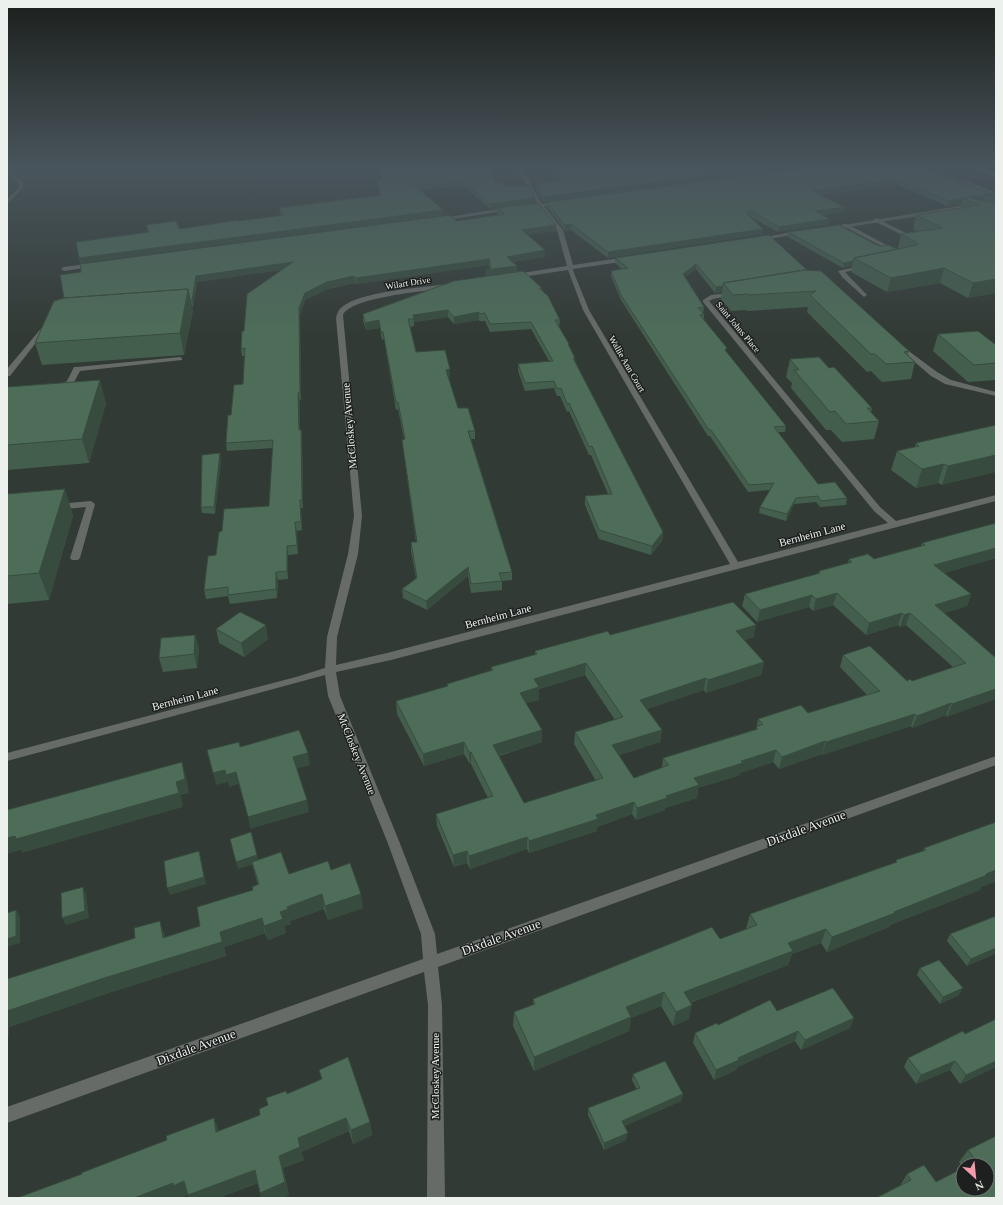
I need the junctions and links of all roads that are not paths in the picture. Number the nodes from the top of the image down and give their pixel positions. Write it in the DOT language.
graph roads {
  1 [pos="555,223"];
  2 [pos="856,223"];
  3 [pos="882,223"];
  4 [pos="845,225"];
  5 [pos="822,229"];
  6 [pos="806,231"];
  7 [pos="751,240"];
  8 [pos="922,243"];
  9 [pos="904,255"];
  10 [pos="633,258"];
  11 [pos="103,264"];
  12 [pos="872,265"];
  13 [pos="570,267"];
  14 [pos="64,269"];
  15 [pos="507,277"];
  16 [pos="453,286"];
  17 [pos="741,292"];
  18 [pos="864,295"];
  19 [pos="346,307"];
  20 [pos="49,322"];
  21 [pos="892,339"];
  22 [pos="180,359"];
  23 [pos="7,374"];
  24 [pos="51,391"];
  25 [pos="996,394"];
  26 [pos="996,498"];
  27 [pos="45,507"];
  28 [pos="894,524"];
  29 [pos="75,558"];
  30 [pos="735,565"];
  31 [pos="330,670"];
  32 [pos="7,757"];
  33 [pos="996,760"];
  34 [pos="432,962"];
  35 [pos="7,1115"];
  36 [pos="436,1198"];
  1 -- 13 [label="street, Wallie Ann Court"];
  2 -- 4 [label="street"];
  3 -- 8 [label="street"];
  4 -- 5 [label="street"];
  4 -- 9 [label="street"];
  6 -- 7 [label="street"];
  10 -- 13 [label="street"];
  11 -- 14 [label="street"];
  12 -- 18 [label="street"];
  13 -- 15 [label="street"];
  13 -- 30 [label="street, Wallie Ann Court"];
  16 -- 19 [label="street, Wilart Drive"];
  17 -- 28 [label="street, Saint Johns Place"];
  19 -- 31 [label="street, McCloskey Avenue"];
  20 -- 23 [label="street"];
  21 -- 25 [label="street"];
  22 -- 24 [label="street"];
  26 -- 28 [label="street, Bernheim Lane"];
  27 -- 29 [label="street"];
  28 -- 30 [label="street, Bernheim Lane"];
  30 -- 31 [label="street, Bernheim Lane"];
  31 -- 32 [label="street, Bernheim Lane"];
  31 -- 34 [label="street, McCloskey Avenue"];
  33 -- 34 [label="street, Dixdale Avenue"];
  34 -- 35 [label="street, Dixdale Avenue"];
  34 -- 36 [label="street, McCloskey Avenue"];
}
